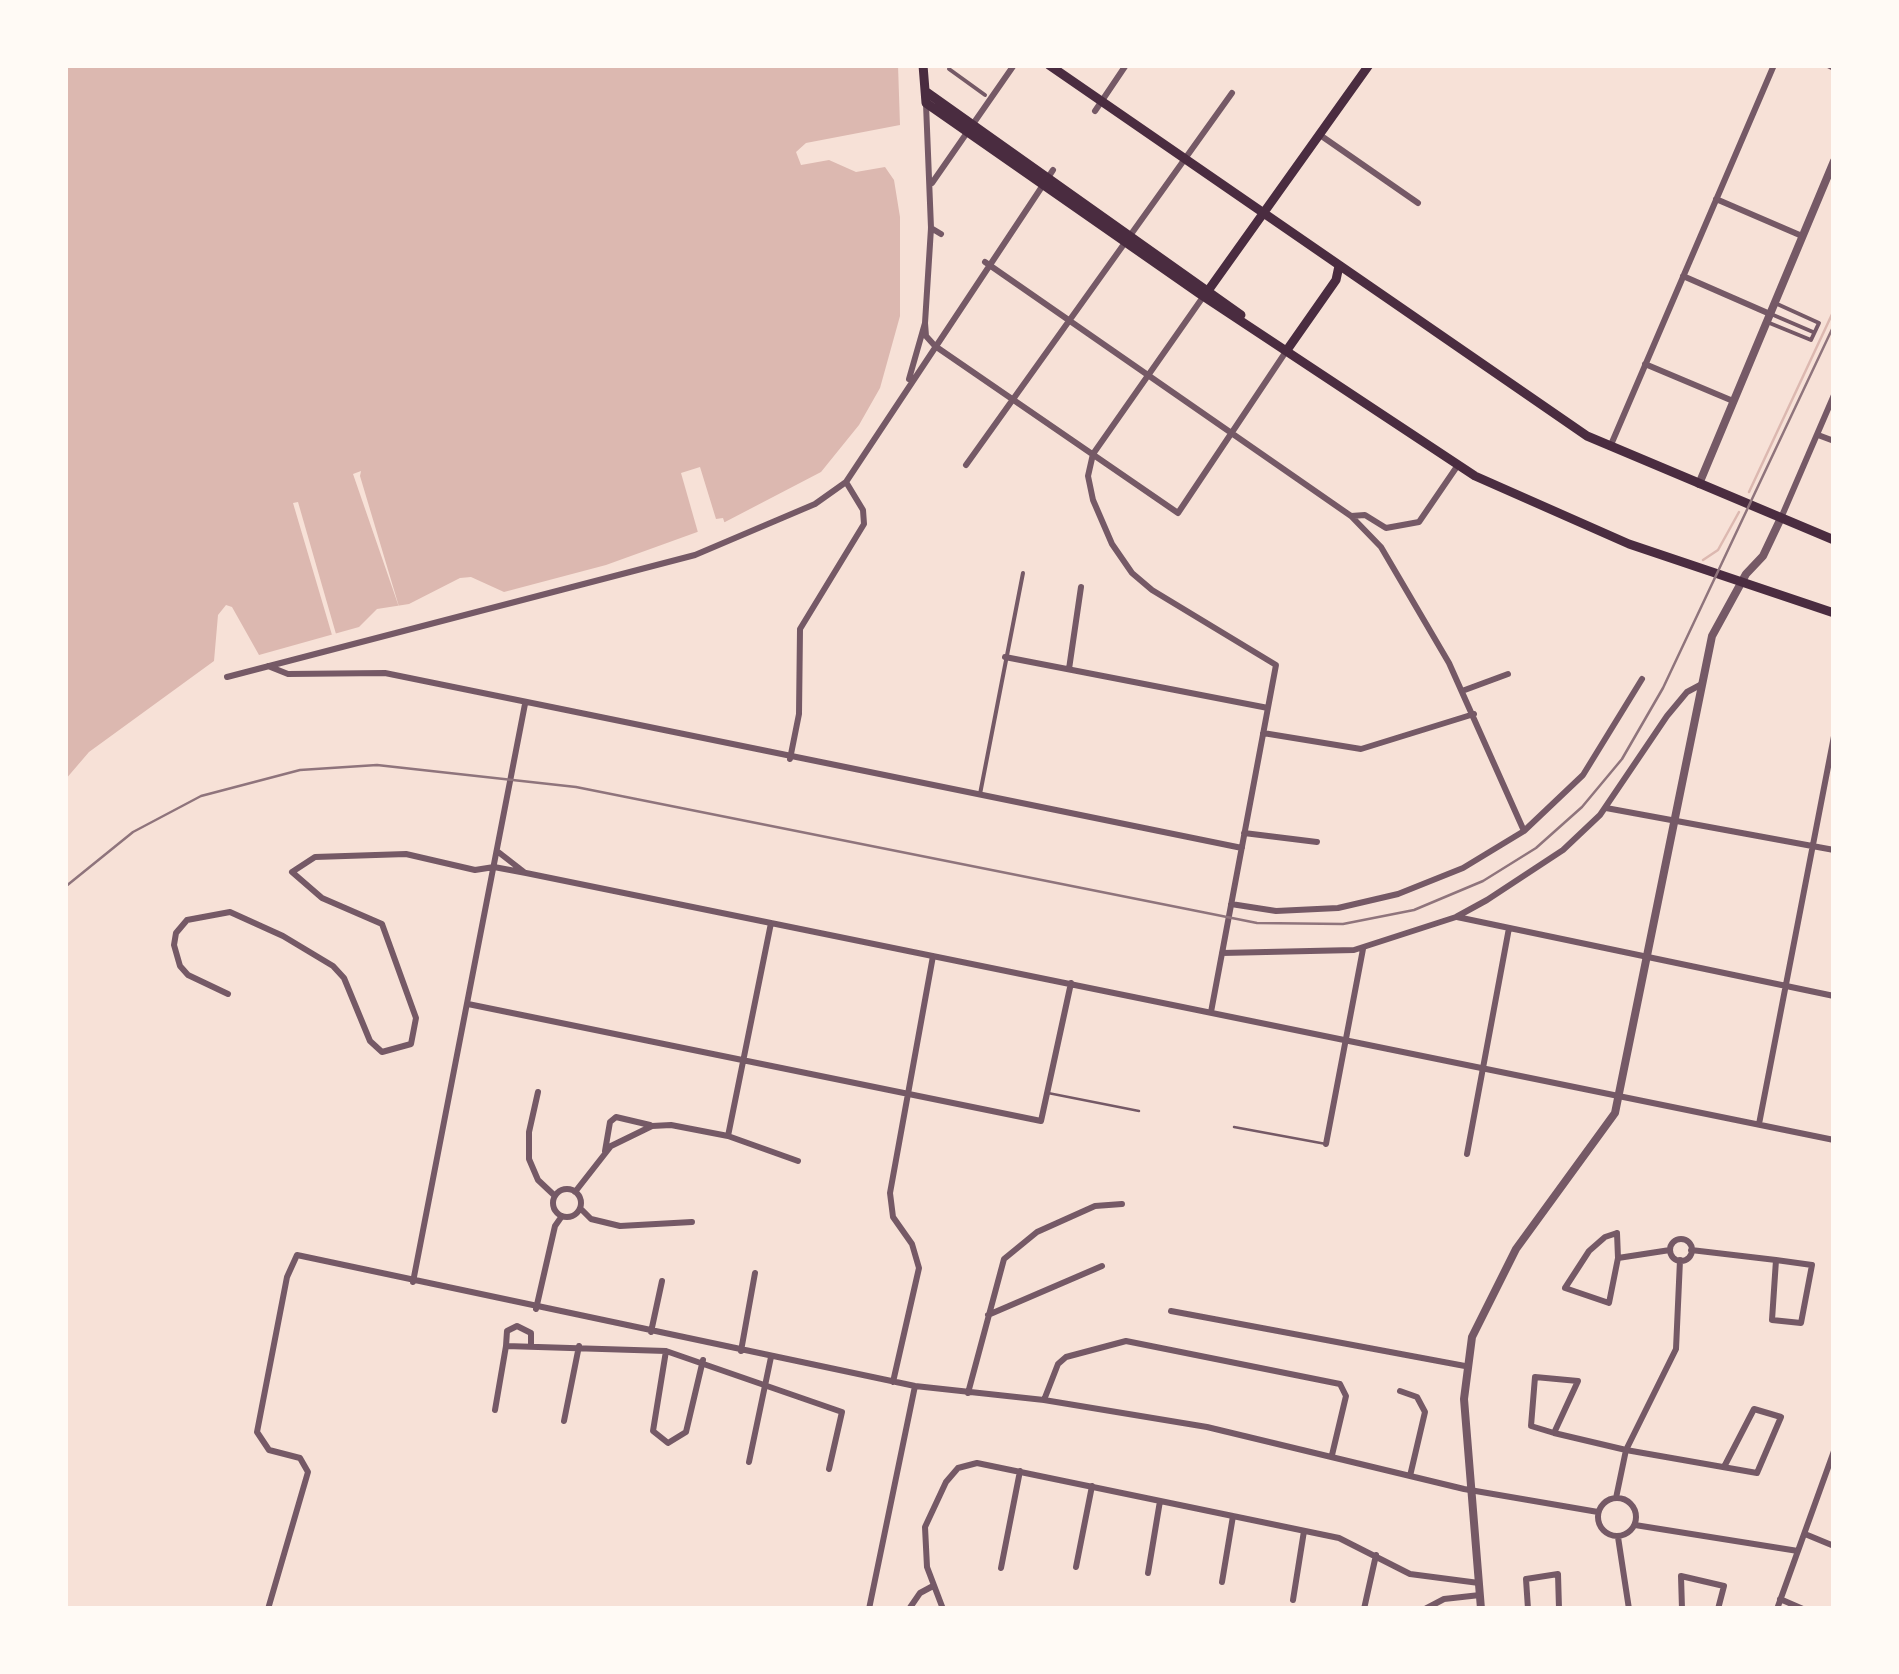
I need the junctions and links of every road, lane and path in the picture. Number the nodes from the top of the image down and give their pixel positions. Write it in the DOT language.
graph roads {
  1 [pos="923,65"];
  2 [pos="1014,65"];
  3 [pos="1049,65"];
  4 [pos="1126,65"];
  5 [pos="1368,65"];
  6 [pos="1774,65"];
  7 [pos="949,70"];
  8 [pos="925,91"];
  9 [pos="1232,93"];
  10 [pos="985,95"];
  11 [pos="926,102"];
  12 [pos="1098,107"];
  13 [pos="970,128"];
  14 [pos="1320,134"];
  15 [pos="1184,158"];
  16 [pos="1834,161"];
  17 [pos="1048,177"];
  18 [pos="931,184"];
  19 [pos="1716,199"];
  20 [pos="1418,204"];
  21 [pos="1264,214"];
  22 [pos="931,228"];
  23 [pos="940,234"];
  24 [pos="1802,236"];
  25 [pos="1126,237"];
  26 [pos="987,263"];
  27 [pos="1339,266"];
  28 [pos="1683,276"];
  29 [pos="1356,278"];
  30 [pos="1333,285"];
  31 [pos="1206,293"];
  32 [pos="1770,314"];
  33 [pos="1068,320"];
  34 [pos="925,323"];
  35 [pos="1813,332"];
  36 [pos="935,346"];
  37 [pos="1287,350"];
  38 [pos="1645,364"];
  39 [pos="1148,376"];
  40 [pos="1834,395"];
  41 [pos="902,396"];
  42 [pos="1013,399"];
  43 [pos="1734,401"];
  44 [pos="1231,434"];
  45 [pos="1818,434"];
  46 [pos="1834,441"];
  47 [pos="1610,447"];
  48 [pos="1093,454"];
  49 [pos="966,465"];
  50 [pos="1458,465"];
  51 [pos="846,482"];
  52 [pos="1699,484"];
  53 [pos="1351,516"];
  54 [pos="1781,518"];
  55 [pos="1834,540"];
  56 [pos="1023,573"];
  57 [pos="1081,587"];
  58 [pos="1834,613"];
  59 [pos="1005,657"];
  60 [pos="267,666"];
  61 [pos="1069,668"];
  62 [pos="1508,674"];
  63 [pos="227,678"];
  64 [pos="1642,679"];
  65 [pos="1703,684"];
  66 [pos="1462,691"];
  67 [pos="525,704"];
  68 [pos="1268,708"];
  69 [pos="1474,714"];
  70 [pos="1263,733"];
  71 [pos="1834,736"];
  72 [pos="790,759"];
  73 [pos="980,796"];
  74 [pos="1606,808"];
  75 [pos="1676,820"];
  76 [pos="1524,831"];
  77 [pos="1244,833"];
  78 [pos="1317,842"];
  79 [pos="1812,845"];
  80 [pos="1242,848"];
  81 [pos="1834,850"];
  82 [pos="497,851"];
  83 [pos="494,868"];
  84 [pos="526,873"];
  85 [pos="1231,904"];
  86 [pos="1456,917"];
  87 [pos="771,923"];
  88 [pos="1509,928"];
  89 [pos="1363,948"];
  90 [pos="1222,952"];
  91 [pos="934,956"];
  92 [pos="1648,957"];
  93 [pos="1071,984"];
  94 [pos="1786,986"];
  95 [pos="228,994"];
  96 [pos="1834,996"];
  97 [pos="468,1004"];
  98 [pos="1211,1012"];
  99 [pos="1346,1039"];
  100 [pos="743,1061"];
  101 [pos="1482,1066"];
  102 [pos="538,1092"];
  103 [pos="1047,1093"];
  104 [pos="1620,1094"];
  105 [pos="908,1095"];
  106 [pos="1139,1111"];
  107 [pos="1759,1124"];
  108 [pos="652,1126"];
  109 [pos="1234,1127"];
  110 [pos="728,1136"];
  111 [pos="1834,1140"];
  112 [pos="1326,1144"];
  113 [pos="605,1152"];
  114 [pos="1466,1154"];
  115 [pos="798,1161"];
  116 [pos="575,1192"];
  117 [pos="555,1196"];
  118 [pos="1122,1204"];
  119 [pos="580,1208"];
  120 [pos="562,1216"];
  121 [pos="692,1222"];
  122 [pos="1670,1250"];
  123 [pos="1692,1250"];
  124 [pos="1618,1258"];
  125 [pos="1680,1260"];
  126 [pos="1776,1260"];
  127 [pos="1102,1266"];
  128 [pos="756,1273"];
  129 [pos="662,1281"];
  130 [pos="413,1282"];
  131 [pos="536,1308"];
  132 [pos="1172,1312"];
  133 [pos="988,1315"];
  134 [pos="651,1332"];
  135 [pos="506,1346"];
  136 [pos="532,1346"];
  137 [pos="579,1346"];
  138 [pos="666,1350"];
  139 [pos="741,1351"];
  140 [pos="771,1357"];
  141 [pos="703,1360"];
  142 [pos="1465,1366"];
  143 [pos="893,1382"];
  144 [pos="915,1386"];
  145 [pos="768,1388"];
  146 [pos="1400,1392"];
  147 [pos="968,1393"];
  148 [pos="1044,1400"];
  149 [pos="495,1410"];
  150 [pos="564,1421"];
  151 [pos="1554,1433"];
  152 [pos="1626,1450"];
  153 [pos="1834,1451"];
  154 [pos="1332,1455"];
  155 [pos="749,1462"];
  156 [pos="1724,1467"];
  157 [pos="829,1469"];
  158 [pos="1020,1471"];
  159 [pos="1410,1476"];
  160 [pos="1092,1486"];
  161 [pos="1472,1490"];
  162 [pos="1616,1498"];
  163 [pos="1160,1500"];
  164 [pos="1598,1512"];
  165 [pos="1233,1516"];
  166 [pos="1635,1525"];
  167 [pos="1304,1531"];
  168 [pos="1805,1534"];
  169 [pos="1618,1537"];
  170 [pos="1834,1546"];
  171 [pos="1798,1551"];
  172 [pos="1376,1555"];
  173 [pos="1076,1567"];
  174 [pos="1001,1568"];
  175 [pos="1148,1572"];
  176 [pos="1442,1580"];
  177 [pos="1222,1582"];
  178 [pos="1479,1583"];
  179 [pos="933,1586"];
  180 [pos="1480,1595"];
  181 [pos="1444,1599"];
  182 [pos="1293,1600"];
  183 [pos="1780,1600"];
  184 [pos="268,1609"];
  185 [pos="870,1609"];
  186 [pos="909,1609"];
  187 [pos="943,1609"];
  188 [pos="1364,1609"];
  189 [pos="1425,1609"];
  190 [pos="1481,1609"];
  191 [pos="1528,1609"];
  192 [pos="1559,1609"];
  193 [pos="1629,1609"];
  194 [pos="1682,1609"];
  195 [pos="1718,1609"];
  196 [pos="1777,1609"];
  197 [pos="1803,1609"];
  1 -- 8 [label="main road"];
  2 -- 13 [label="street"];
  3 -- 12 [label="main road"];
  4 -- 12 [label="street"];
  5 -- 14 [label="main road"];
  6 -- 19 [label="street"];
  7 -- 10 [label="street"];
  8 -- 11 [label="main road"];
  8 -- 13 [label="main road"];
  9 -- 15 [label="street"];
  11 -- 13 [label="main road"];
  11 -- 18 [label="street"];
  12 -- 15 [label="main road"];
  13 -- 17 [label="main road"];
  13 -- 18 [label="street"];
  14 -- 20 [label="street"];
  14 -- 21 [label="main road"];
  15 -- 21 [label="main road"];
  15 -- 25 [label="street"];
  16 -- 24 [label="street"];
  17 -- 25 [label="main road"];
  17 -- 26 [label="street"];
  18 -- 22 [label="street"];
  19 -- 24 [label="street"];
  19 -- 28 [label="street"];
  21 -- 27 [label="main road"];
  21 -- 31 [label="main road"];
  22 -- 23 [label="street"];
  22 -- 34 [label="street"];
  24 -- 32 [label="street"];
  25 -- 31 [label="main road"];
  25 -- 33 [label="street"];
  26 -- 33 [label="street"];
  26 -- 36 [label="street"];
  27 -- 29 [label="main road"];
  27 -- 30 [label="main road"];
  28 -- 32 [label="street"];
  28 -- 38 [label="street"];
  29 -- 30 [label="main road"];
  29 -- 47 [label="main road"];
  30 -- 37 [label="main road"];
  31 -- 37 [label="main road"];
  31 -- 39 [label="street"];
  32 -- 32 [label="street"];
  32 -- 35 [label="street"];
  32 -- 43 [label="street"];
  33 -- 39 [label="street"];
  33 -- 42 [label="street"];
  34 -- 36 [label="street"];
  34 -- 41 [label="street"];
  36 -- 41 [label="street"];
  36 -- 42 [label="street"];
  37 -- 44 [label="street"];
  37 -- 50 [label="main road"];
  38 -- 43 [label="street"];
  38 -- 47 [label="street"];
  39 -- 44 [label="street"];
  39 -- 48 [label="street"];
  40 -- 45 [label="street"];
  41 -- 51 [label="street"];
  42 -- 48 [label="street"];
  42 -- 49 [label="street"];
  43 -- 52 [label="street"];
  44 -- 48 [label="street"];
  44 -- 53 [label="street"];
  45 -- 46 [label="street"];
  45 -- 54 [label="street"];
  47 -- 52 [label="main road"];
  48 -- 68 [label="street"];
  50 -- 53 [label="street"];
  50 -- 58 [label="main road"];
  51 -- 60 [label="street"];
  51 -- 72 [label="street"];
  52 -- 54 [label="main road"];
  53 -- 66 [label="street"];
  54 -- 55 [label="main road"];
  54 -- 65 [label="street"];
  56 -- 59 [label="street"];
  57 -- 61 [label="street"];
  59 -- 61 [label="street"];
  59 -- 73 [label="street"];
  60 -- 63 [label="street"];
  60 -- 67 [label="street"];
  61 -- 68 [label="street"];
  62 -- 66 [label="street"];
  64 -- 76 [label="street"];
  65 -- 74 [label="street"];
  65 -- 75 [label="street"];
  66 -- 69 [label="street"];
  67 -- 72 [label="street"];
  67 -- 82 [label="street"];
  68 -- 70 [label="street"];
  69 -- 70 [label="street"];
  69 -- 76 [label="street"];
  70 -- 77 [label="street"];
  71 -- 79 [label="street"];
  72 -- 73 [label="street"];
  73 -- 80 [label="street"];
  74 -- 75 [label="street"];
  74 -- 86 [label="street"];
  75 -- 79 [label="street"];
  75 -- 92 [label="street"];
  76 -- 85 [label="street"];
  77 -- 78 [label="street"];
  77 -- 80 [label="street"];
  79 -- 81 [label="street"];
  79 -- 94 [label="street"];
  80 -- 85 [label="street"];
  82 -- 83 [label="street"];
  82 -- 84 [label="street"];
  83 -- 84 [label="street"];
  83 -- 95 [label="street"];
  83 -- 97 [label="street"];
  84 -- 87 [label="street"];
  85 -- 90 [label="street"];
  86 -- 88 [label="street"];
  86 -- 89 [label="street"];
  87 -- 91 [label="street"];
  87 -- 100 [label="street"];
  88 -- 92 [label="street"];
  88 -- 101 [label="street"];
  89 -- 90 [label="street"];
  89 -- 99 [label="street"];
  90 -- 98 [label="street"];
  91 -- 93 [label="street"];
  91 -- 105 [label="street"];
  92 -- 94 [label="street"];
  92 -- 104 [label="street"];
  93 -- 98 [label="street"];
  93 -- 103 [label="street"];
  94 -- 96 [label="street"];
  94 -- 107 [label="street"];
  97 -- 100 [label="street"];
  97 -- 130 [label="street"];
  98 -- 99 [label="street"];
  99 -- 101 [label="street"];
  99 -- 112 [label="street"];
  100 -- 105 [label="street"];
  100 -- 110 [label="street"];
  101 -- 104 [label="street"];
  101 -- 114 [label="street"];
  102 -- 117 [label="street"];
  103 -- 105 [label="street"];
  103 -- 106 [label="lane"];
  104 -- 107 [label="street"];
  104 -- 142 [label="street"];
  105 -- 143 [label="street"];
  107 -- 111 [label="street"];
  108 -- 110 [label="street"];
  108 -- 113 [label="street"];
  108 -- 113 [label="street"];
  109 -- 112 [label="lane"];
  110 -- 115 [label="street"];
  113 -- 116 [label="street"];
  116 -- 117 [label="street"];
  116 -- 119 [label="street"];
  117 -- 120 [label="street"];
  118 -- 133 [label="street"];
  119 -- 120 [label="street"];
  119 -- 121 [label="street"];
  120 -- 131 [label="street"];
  122 -- 123 [label="street"];
  122 -- 124 [label="street"];
  122 -- 125 [label="street"];
  123 -- 125 [label="street"];
  123 -- 126 [label="street"];
  124 -- 124 [label="street"];
  125 -- 152 [label="street"];
  126 -- 126 [label="street"];
  127 -- 133 [label="street"];
  128 -- 139 [label="street"];
  129 -- 134 [label="street"];
  130 -- 131 [label="street"];
  130 -- 184 [label="street"];
  131 -- 134 [label="street"];
  132 -- 142 [label="street"];
  133 -- 147 [label="street"];
  134 -- 139 [label="street"];
  135 -- 136 [label="street"];
  135 -- 136 [label="street"];
  135 -- 149 [label="street"];
  136 -- 137 [label="street"];
  137 -- 138 [label="street"];
  137 -- 150 [label="street"];
  138 -- 141 [label="street"];
  138 -- 141 [label="street"];
  139 -- 140 [label="street"];
  140 -- 143 [label="street"];
  140 -- 145 [label="street"];
  141 -- 145 [label="street"];
  142 -- 161 [label="street"];
  143 -- 144 [label="street"];
  144 -- 147 [label="street"];
  144 -- 185 [label="street"];
  145 -- 155 [label="street"];
  145 -- 157 [label="street"];
  146 -- 159 [label="street"];
  147 -- 148 [label="street"];
  148 -- 154 [label="street"];
  148 -- 154 [label="street"];
  151 -- 151 [label="street"];
  151 -- 152 [label="street"];
  152 -- 156 [label="street"];
  152 -- 162 [label="street"];
  153 -- 168 [label="street"];
  154 -- 159 [label="street"];
  156 -- 156 [label="street"];
  158 -- 160 [label="street"];
  158 -- 174 [label="street"];
  158 -- 179 [label="street"];
  159 -- 161 [label="street"];
  160 -- 163 [label="street"];
  160 -- 173 [label="street"];
  161 -- 164 [label="street"];
  161 -- 178 [label="street"];
  162 -- 164 [label="street"];
  162 -- 166 [label="street"];
  163 -- 165 [label="street"];
  163 -- 175 [label="street"];
  164 -- 169 [label="street"];
  165 -- 167 [label="street"];
  165 -- 177 [label="street"];
  166 -- 169 [label="street"];
  166 -- 171 [label="street"];
  167 -- 172 [label="street"];
  167 -- 182 [label="street"];
  168 -- 170 [label="street"];
  168 -- 171 [label="street"];
  169 -- 193 [label="street"];
  171 -- 183 [label="street"];
  172 -- 176 [label="street"];
  172 -- 188 [label="street"];
  176 -- 178 [label="street"];
  176 -- 181 [label="street"];
  178 -- 180 [label="street"];
  179 -- 186 [label="street"];
  179 -- 187 [label="street"];
  180 -- 181 [label="street"];
  180 -- 190 [label="street"];
  181 -- 189 [label="street"];
  183 -- 196 [label="street"];
  183 -- 197 [label="street"];
  191 -- 192 [label="street"];
  194 -- 195 [label="street"];
}
